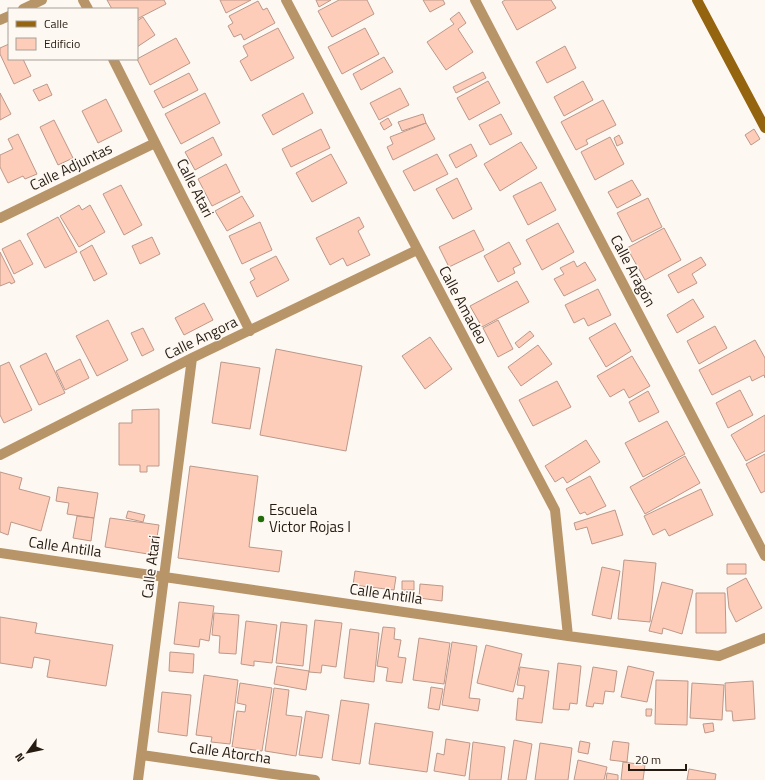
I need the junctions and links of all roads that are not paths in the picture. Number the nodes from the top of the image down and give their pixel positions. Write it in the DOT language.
graph roads {
  1 [pos="42,0"];
  2 [pos="286,0"];
  3 [pos="475,0"];
  4 [pos="697,0"];
  5 [pos="25,8"];
  6 [pos="114,60"];
  7 [pos="765,128"];
  8 [pos="155,143"];
  9 [pos="0,218"];
  10 [pos="417,250"];
  11 [pos="250,331"];
  12 [pos="192,358"];
  13 [pos="0,454"];
  14 [pos="0,553"];
  15 [pos="765,556"];
  16 [pos="166,577"];
  17 [pos="568,636"];
  18 [pos="765,638"];
  19 [pos="142,755"];
  20 [pos="138,780"];
  21 [pos="315,780"];
  1 -- 5 [label="street"];
  2 -- 10 [label="street, Calle Amadeo"];
  3 -- 15 [label="street, Calle Aragón"];
  4 -- 7 [label="street"];
  6 -- 8 [label="street, Calle Atari"];
  8 -- 9 [label="street, Calle Adjuntas"];
  8 -- 11 [label="street, Calle Atari"];
  10 -- 11 [label="street, Calle Angora"];
  10 -- 17 [label="street, Calle Amadeo"];
  11 -- 12 [label="street, Calle Angora"];
  12 -- 13 [label="street, Calle Angora"];
  12 -- 16 [label="street, Calle Atari"];
  14 -- 16 [label="street, Calle Antilla"];
  16 -- 17 [label="street, Calle Antilla"];
  16 -- 19 [label="street, Calle Atari"];
  17 -- 18 [label="street, Calle Antilla"];
  19 -- 20 [label="street, Calle Atari"];
  19 -- 21 [label="street, Calle Atorcha"];
}
